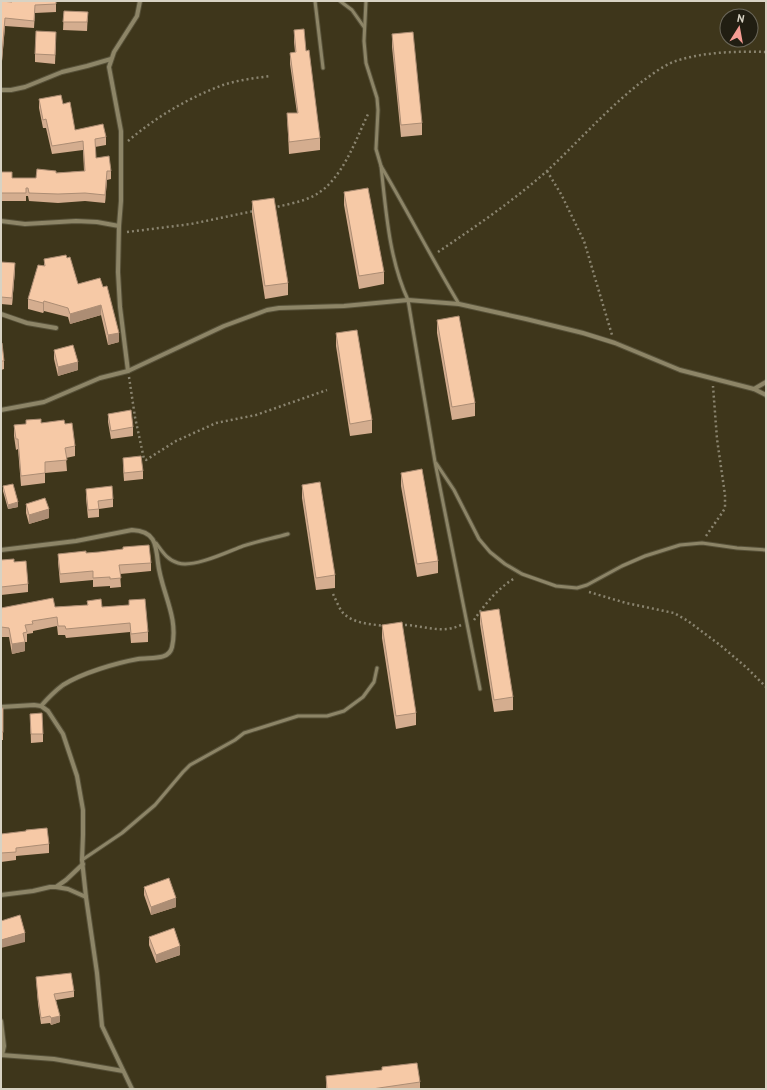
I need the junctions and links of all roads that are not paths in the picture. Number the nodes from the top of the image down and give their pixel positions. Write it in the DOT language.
graph roads {
  1 [pos="140,1"];
  2 [pos="315,1"];
  3 [pos="340,1"];
  4 [pos="366,1"];
  5 [pos="364,28"];
  6 [pos="111,59"];
  7 [pos="323,68"];
  8 [pos="1,90"];
  9 [pos="381,166"];
  10 [pos="1,221"];
  11 [pos="119,226"];
  12 [pos="408,300"];
  13 [pos="459,304"];
  14 [pos="1,314"];
  15 [pos="56,328"];
  16 [pos="128,371"];
  17 [pos="766,382"];
  18 [pos="754,389"];
  19 [pos="766,395"];
  20 [pos="1,410"];
  21 [pos="435,462"];
  22 [pos="288,534"];
  23 [pos="156,543"];
  24 [pos="1,550"];
  25 [pos="766,550"];
  26 [pos="377,668"];
  27 [pos="480,689"];
  28 [pos="41,706"];
  29 [pos="1,707"];
  30 [pos="82,862"];
  31 [pos="56,887"];
  32 [pos="1,895"];
  33 [pos="86,897"];
  34 [pos="1,1021"];
  35 [pos="2,1055"];
  36 [pos="123,1071"];
  37 [pos="132,1089"];
  1 -- 6 [label="street"];
  2 -- 7 [label="lane"];
  3 -- 5 [label="lane"];
  4 -- 5 [label="lane"];
  5 -- 9 [label="lane"];
  6 -- 8 [label="street"];
  6 -- 11 [label="street"];
  9 -- 12 [label="lane"];
  9 -- 13 [label="lane"];
  10 -- 11 [label="street"];
  11 -- 16 [label="street"];
  12 -- 13 [label="street"];
  12 -- 16 [label="street"];
  12 -- 21 [label="lane"];
  13 -- 18 [label="street"];
  14 -- 15 [label="street"];
  16 -- 20 [label="street"];
  17 -- 18 [label="street"];
  18 -- 19 [label="street"];
  21 -- 25 [label="lane"];
  21 -- 27 [label="lane"];
  22 -- 23 [label="lane"];
  23 -- 24 [label="street"];
  23 -- 28 [label="street"];
  26 -- 30 [label="lane"];
  28 -- 29 [label="street"];
  28 -- 30 [label="street"];
  30 -- 31 [label="street"];
  30 -- 33 [label="street"];
  31 -- 32 [label="street"];
  31 -- 33 [label="street"];
  33 -- 36 [label="street"];
  34 -- 35 [label="street"];
  35 -- 36 [label="street"];
  36 -- 37 [label="street"];
}
